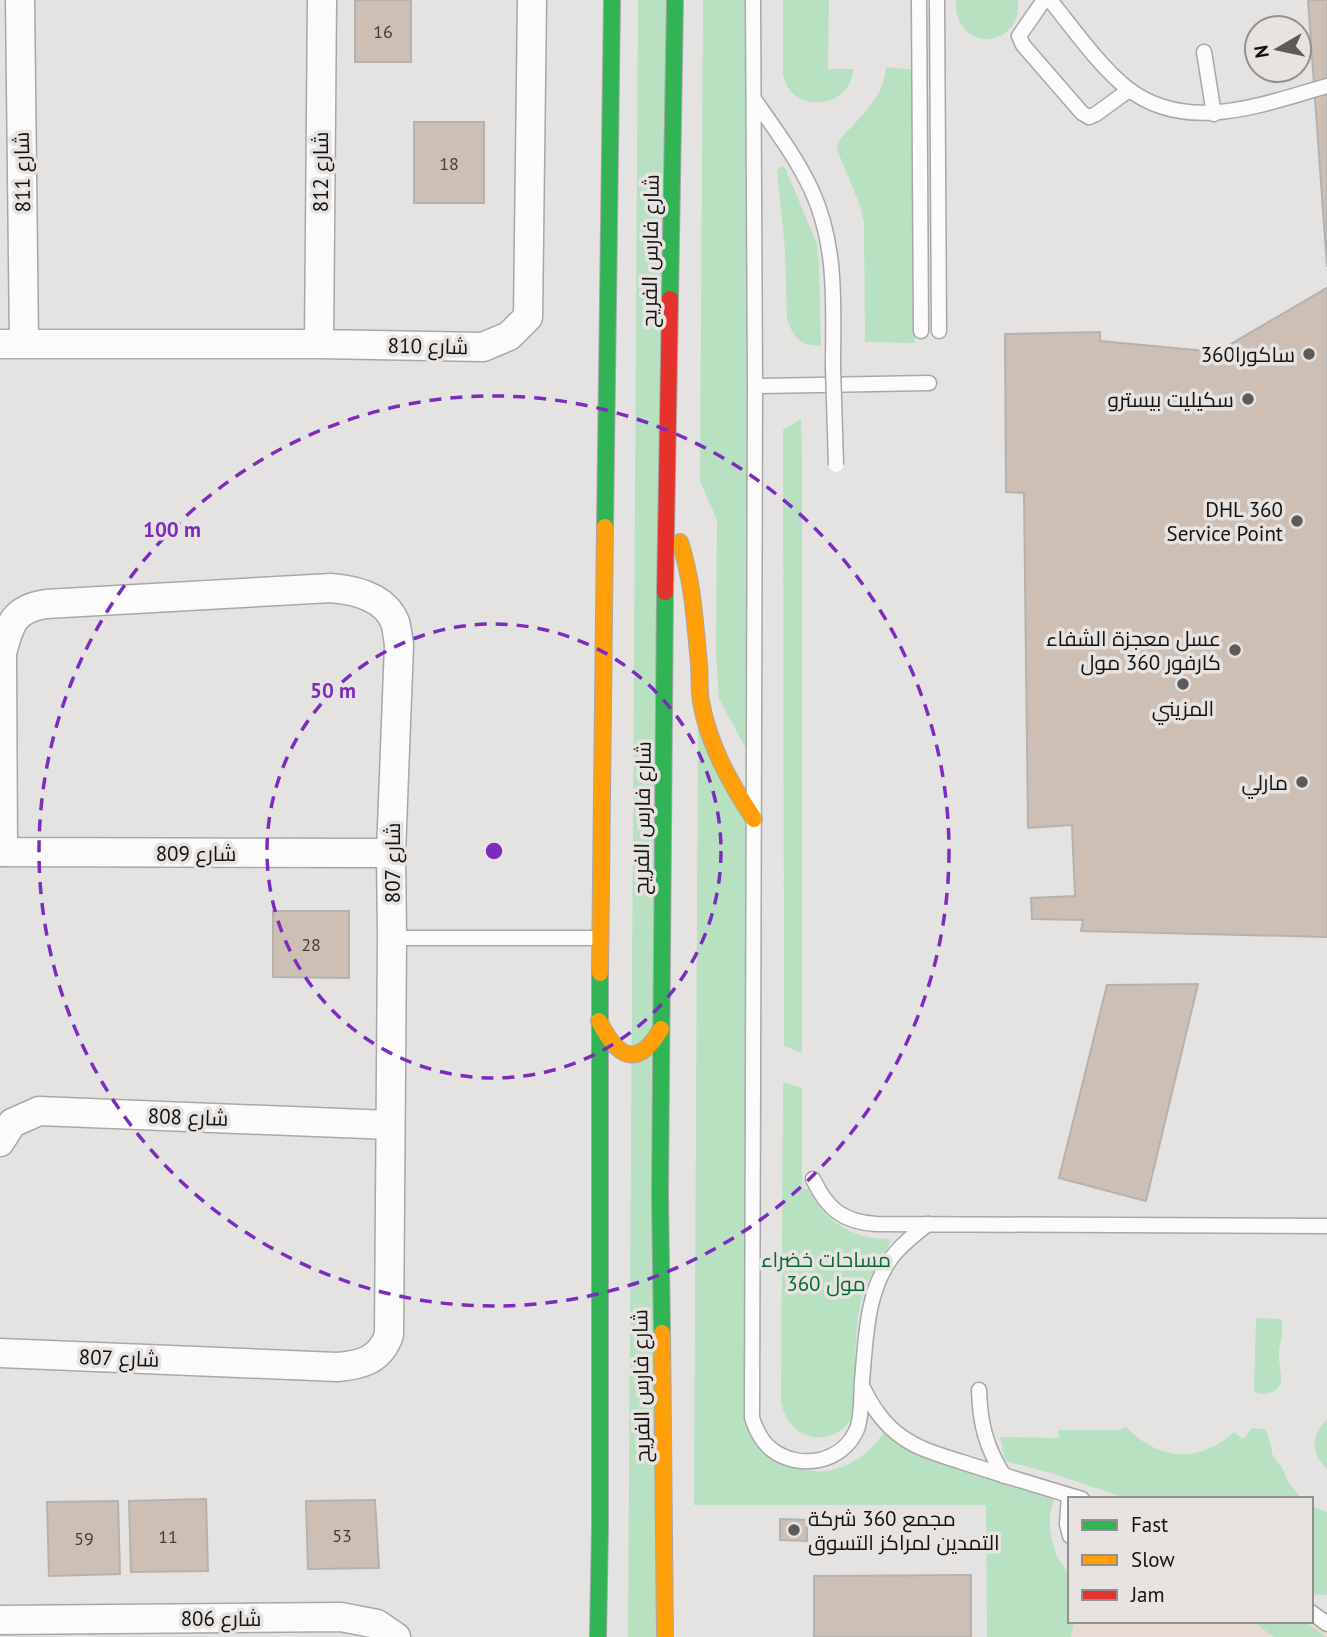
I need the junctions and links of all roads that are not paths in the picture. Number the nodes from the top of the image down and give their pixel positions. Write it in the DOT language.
graph roads {
  1 [pos="20,0"];
  2 [pos="322,0"];
  3 [pos="532,0"];
  4 [pos="612,0"];
  5 [pos="675,0"];
  6 [pos="753,0"];
  7 [pos="919,0"];
  8 [pos="937,0"];
  9 [pos="1044,0"];
  10 [pos="1050,0"];
  11 [pos="1204,52"];
  12 [pos="1327,86"];
  13 [pos="1129,90"];
  14 [pos="754,99"];
  15 [pos="1214,114"];
  16 [pos="921,331"];
  17 [pos="939,331"];
  18 [pos="12,344"];
  19 [pos="319,344"];
  20 [pos="929,383"];
  21 [pos="755,386"];
  22 [pos="835,465"];
  23 [pos="666,515"];
  24 [pos="754,820"];
  25 [pos="1,852"];
  26 [pos="391,853"];
  27 [pos="392,938"];
  28 [pos="600,938"];
  29 [pos="599,1021"];
  30 [pos="662,1029"];
  31 [pos="641,1120"];
  32 [pos="616,1123"];
  33 [pos="390,1125"];
  34 [pos="599,1139"];
  35 [pos="0,1142"];
  36 [pos="661,1146"];
  37 [pos="813,1179"];
  38 [pos="928,1224"];
  39 [pos="1327,1226"];
  40 [pos="0,1353"];
  41 [pos="862,1385"];
  42 [pos="979,1390"];
  43 [pos="1004,1476"];
  44 [pos="1076,1497"];
  45 [pos="0,1620"];
  46 [pos="396,1637"];
  47 [pos="598,1637"];
  48 [pos="665,1637"];
  1 -- 18 [label="street, شارع 811"];
  2 -- 19 [label="street, شارع 812"];
  3 -- 19 [label="street, شارع 810"];
  4 -- 28 [label="street, شارع فارس الفريح"];
  5 -- 23 [label="street, شارع فارس الفريح"];
  6 -- 14 [label="lane"];
  7 -- 16 [label="lane"];
  8 -- 17 [label="lane"];
  9 -- 13 [label="lane"];
  10 -- 13 [label="lane"];
  11 -- 15 [label="lane"];
  12 -- 15 [label="lane"];
  13 -- 15 [label="lane"];
  14 -- 21 [label="lane"];
  14 -- 22 [label="lane, bridge"];
  18 -- 19 [label="street, شارع 810"];
  20 -- 21 [label="lane"];
  21 -- 24 [label="lane"];
  23 -- 24 [label="street"];
  23 -- 30 [label="street, شارع فارس الفريح"];
  24 -- 41 [label="lane"];
  25 -- 26 [label="street, شارع 809"];
  25 -- 26 [label="street, شارع 807"];
  26 -- 27 [label="street, شارع 807"];
  27 -- 28 [label="lane"];
  27 -- 33 [label="street, شارع 807"];
  28 -- 29 [label="street, شارع فارس الفريح"];
  29 -- 30 [label="street"];
  29 -- 34 [label="street, شارع فارس الفريح"];
  30 -- 36 [label="street, شارع فارس الفريح"];
  31 -- 36 [label="street"];
  32 -- 34 [label="street"];
  33 -- 35 [label="street, شارع 808"];
  33 -- 40 [label="street, شارع 807"];
  34 -- 47 [label="street, شارع فارس الفريح"];
  36 -- 48 [label="street, شارع فارس الفريح"];
  37 -- 38 [label="lane"];
  38 -- 39 [label="lane"];
  38 -- 41 [label="lane"];
  41 -- 43 [label="lane"];
  42 -- 43 [label="lane"];
  43 -- 44 [label="lane"];
  45 -- 46 [label="street, شارع 806"];
}
